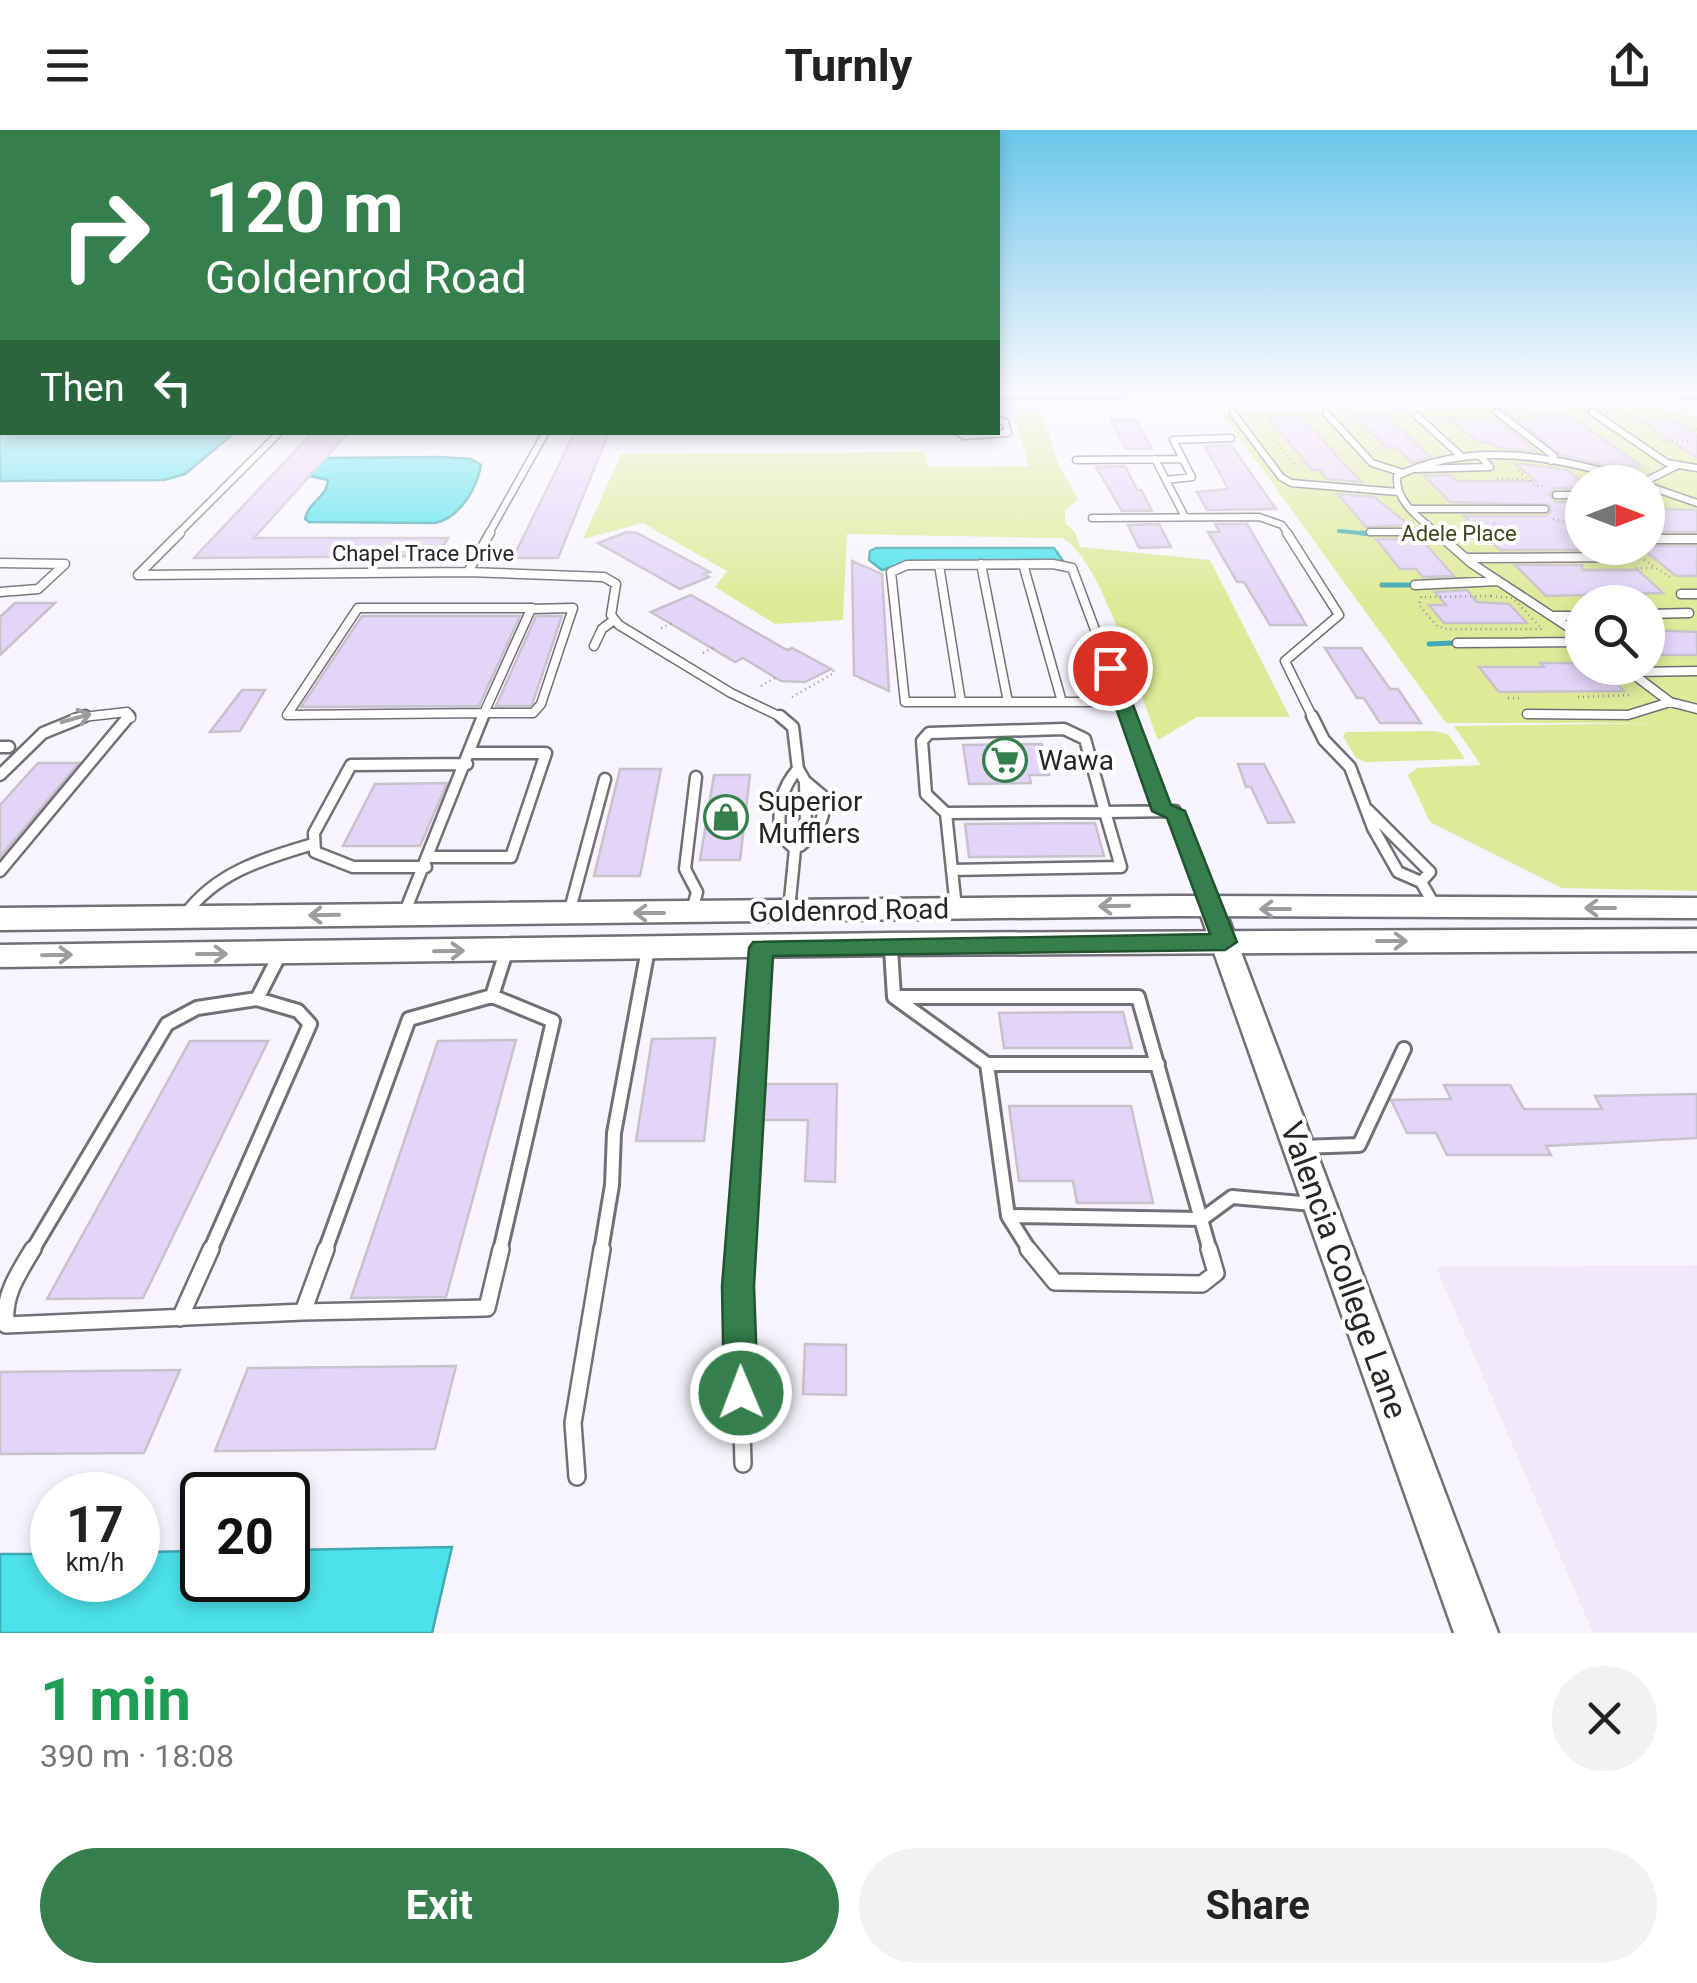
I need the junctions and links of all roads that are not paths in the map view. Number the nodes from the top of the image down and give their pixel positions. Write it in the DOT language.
graph roads {
  1 [pos="250,462"];
  2 [pos="529,462"];
  3 [pos="1157,462"];
  4 [pos="1183,462"];
  5 [pos="1270,462"];
  6 [pos="1370,462"];
  7 [pos="1431,462"];
  8 [pos="1485,462"];
  9 [pos="1670,462"];
  10 [pos="1676,466"];
  11 [pos="1697,468"];
  12 [pos="1406,470"];
  13 [pos="1665,472"];
  14 [pos="1166,480"];
  15 [pos="1398,492"];
  16 [pos="1665,492"];
  17 [pos="1665,494"];
  18 [pos="1669,494"];
  19 [pos="1556,495"];
  20 [pos="1565,495"];
  21 [pos="1697,504"];
  22 [pos="1408,509"];
  23 [pos="1545,509"];
  24 [pos="1092,518"];
  25 [pos="1185,518"];
  26 [pos="1370,532"];
  27 [pos="1435,532"];
  28 [pos="1665,539"];
  29 [pos="1697,539"];
  30 [pos="1565,557"];
  31 [pos="1465,558"];
  32 [pos="0,563"];
  33 [pos="939,564"];
  34 [pos="980,564"];
  35 [pos="1024,564"];
  36 [pos="468,572"];
  37 [pos="1499,581"];
  38 [pos="1415,585"];
  39 [pos="0,592"];
  40 [pos="1681,594"];
  41 [pos="1697,594"];
  42 [pos="532,608"];
  43 [pos="1688,613"];
  44 [pos="1665,614"];
  45 [pos="1554,616"];
  46 [pos="1565,616"];
  47 [pos="614,620"];
  48 [pos="1565,625"];
  49 [pos="1565,640"];
  50 [pos="1457,643"];
  51 [pos="594,646"];
  52 [pos="1665,671"];
  53 [pos="1697,671"];
  54 [pos="1648,685"];
  55 [pos="961,702"];
  56 [pos="1008,702"];
  57 [pos="1062,702"];
  58 [pos="1124,702"];
  59 [pos="1670,702"];
  60 [pos="1697,710"];
  61 [pos="1527,714"];
  62 [pos="483,716"];
  63 [pos="468,758"];
  64 [pos="798,769"];
  65 [pos="0,775"];
  66 [pos="696,777"];
  67 [pos="605,779"];
  68 [pos="805,781"];
  69 [pos="1368,809"];
  70 [pos="1163,811"];
  71 [pos="1106,812"];
  72 [pos="946,813"];
  73 [pos="313,844"];
  74 [pos="795,850"];
  75 [pos="428,862"];
  76 [pos="952,870"];
  77 [pos="0,871"];
  78 [pos="1421,882"];
  79 [pos="956,908"];
  80 [pos="1211,908"];
  81 [pos="1697,908"];
  82 [pos="1437,909"];
  83 [pos="789,910"];
  84 [pos="692,912"];
  85 [pos="568,913"];
  86 [pos="404,914"];
  87 [pos="183,917"];
  88 [pos="0,919"];
  89 [pos="1697,940"];
  90 [pos="1225,942"];
  91 [pos="892,944"];
  92 [pos="762,948"];
  93 [pos="648,949"];
  94 [pos="506,951"];
  95 [pos="316,952"];
  96 [pos="280,953"];
  97 [pos="0,956"];
  98 [pos="492,996"];
  99 [pos="894,997"];
  100 [pos="258,999"];
  101 [pos="1404,1049"];
  102 [pos="987,1064"];
  103 [pos="1158,1064"];
  104 [pos="1300,1146"];
  105 [pos="1320,1204"];
  106 [pos="1008,1216"];
  107 [pos="1202,1218"];
  108 [pos="303,1312"];
  109 [pos="180,1318"];
  110 [pos="743,1464"];
  111 [pos="578,1478"];
  112 [pos="1476,1633"];
  1 -- 36 [label="lane, Chapel Trace Drive"];
  2 -- 36 [label="lane"];
  3 -- 14 [label="lane"];
  4 -- 14 [label="lane"];
  5 -- 15 [label="lane"];
  6 -- 12 [label="lane"];
  7 -- 12 [label="lane"];
  8 -- 12 [label="lane"];
  9 -- 10 [label="lane"];
  10 -- 11 [label="lane"];
  10 -- 13 [label="lane"];
  12 -- 15 [label="lane"];
  14 -- 25 [label="lane"];
  15 -- 22 [label="lane"];
  16 -- 18 [label="lane"];
  17 -- 18 [label="lane"];
  18 -- 21 [label="lane"];
  19 -- 20 [label="lane"];
  22 -- 23 [label="lane"];
  22 -- 27 [label="lane"];
  24 -- 25 [label="lane"];
  25 -- 69 [label="lane"];
  26 -- 27 [label="lane"];
  27 -- 31 [label="lane"];
  28 -- 29 [label="lane"];
  30 -- 31 [label="lane"];
  31 -- 37 [label="lane"];
  32 -- 39 [label="lane"];
  33 -- 34 [label="lane"];
  33 -- 55 [label="lane"];
  33 -- 55 [label="lane"];
  34 -- 35 [label="lane"];
  34 -- 56 [label="lane"];
  35 -- 57 [label="lane"];
  35 -- 58 [label="lane"];
  36 -- 47 [label="lane, Chapel Trace Drive"];
  37 -- 38 [label="lane"];
  37 -- 45 [label="lane"];
  40 -- 41 [label="lane"];
  42 -- 62 [label="lane"];
  42 -- 62 [label="lane"];
  42 -- 62 [label="lane"];
  43 -- 44 [label="lane"];
  45 -- 46 [label="lane"];
  45 -- 48 [label="lane"];
  47 -- 51 [label="lane"];
  47 -- 64 [label="lane"];
  49 -- 50 [label="lane"];
  52 -- 53 [label="lane"];
  54 -- 59 [label="lane"];
  55 -- 56 [label="lane"];
  56 -- 57 [label="lane"];
  57 -- 58 [label="lane"];
  58 -- 70 [label="lane"];
  59 -- 60 [label="lane"];
  59 -- 61 [label="lane"];
  62 -- 63 [label="lane"];
  63 -- 73 [label="lane"];
  63 -- 75 [label="lane"];
  63 -- 75 [label="lane"];
  64 -- 68 [label="lane"];
  64 -- 74 [label="lane"];
  65 -- 77 [label="lane, one-way"];
  66 -- 84 [label="lane"];
  67 -- 85 [label="lane"];
  68 -- 74 [label="lane"];
  68 -- 74 [label="lane"];
  69 -- 78 [label="lane"];
  69 -- 78 [label="lane"];
  70 -- 71 [label="lane"];
  70 -- 80 [label="lane"];
  71 -- 72 [label="lane"];
  71 -- 72 [label="lane"];
  71 -- 76 [label="lane"];
  72 -- 76 [label="lane"];
  73 -- 75 [label="lane"];
  73 -- 87 [label="lane"];
  74 -- 83 [label="lane"];
  75 -- 86 [label="lane"];
  76 -- 79 [label="lane"];
  78 -- 82 [label="lane"];
  80 -- 79 [label="main road, Goldenrod Road, one-way"];
  79 -- 83 [label="main road, Goldenrod Road"];
  82 -- 80 [label="main road, Goldenrod Road, one-way"];
  80 -- 90 [label="street, Valencia College Lane"];
  81 -- 82 [label="main road, Goldenrod Road, one-way"];
  83 -- 84 [label="main road, Goldenrod Road"];
  84 -- 85 [label="main road, Goldenrod Road, one-way"];
  85 -- 86 [label="main road, Goldenrod Road"];
  86 -- 87 [label="main road, Goldenrod Road, one-way"];
  86 -- 95 [label="main road"];
  87 -- 88 [label="main road, Goldenrod Road"];
  90 -- 89 [label="main road, Goldenrod Road, one-way"];
  90 -- 91 [label="main road, Goldenrod Road"];
  90 -- 104 [label="street, Valencia College Lane"];
  91 -- 92 [label="main road, Goldenrod Road"];
  91 -- 99 [label="lane"];
  92 -- 93 [label="main road, Goldenrod Road"];
  92 -- 110 [label="lane"];
  93 -- 94 [label="main road, Goldenrod Road"];
  93 -- 111 [label="lane"];
  95 -- 94 [label="main road, Goldenrod Road, one-way"];
  94 -- 98 [label="lane"];
  95 -- 96 [label="main road, Goldenrod Road"];
  97 -- 96 [label="main road, Goldenrod Road, one-way"];
  96 -- 100 [label="lane"];
  98 -- 108 [label="lane"];
  98 -- 108 [label="lane"];
  99 -- 102 [label="lane"];
  99 -- 103 [label="lane"];
  100 -- 109 [label="lane"];
  100 -- 109 [label="lane"];
  101 -- 104 [label="lane"];
  102 -- 103 [label="lane"];
  102 -- 106 [label="lane"];
  103 -- 107 [label="lane"];
  104 -- 105 [label="street, Valencia College Lane"];
  105 -- 107 [label="lane"];
  105 -- 112 [label="street, Valencia College Lane"];
  106 -- 107 [label="lane"];
  106 -- 107 [label="lane"];
  108 -- 109 [label="lane"];
}
